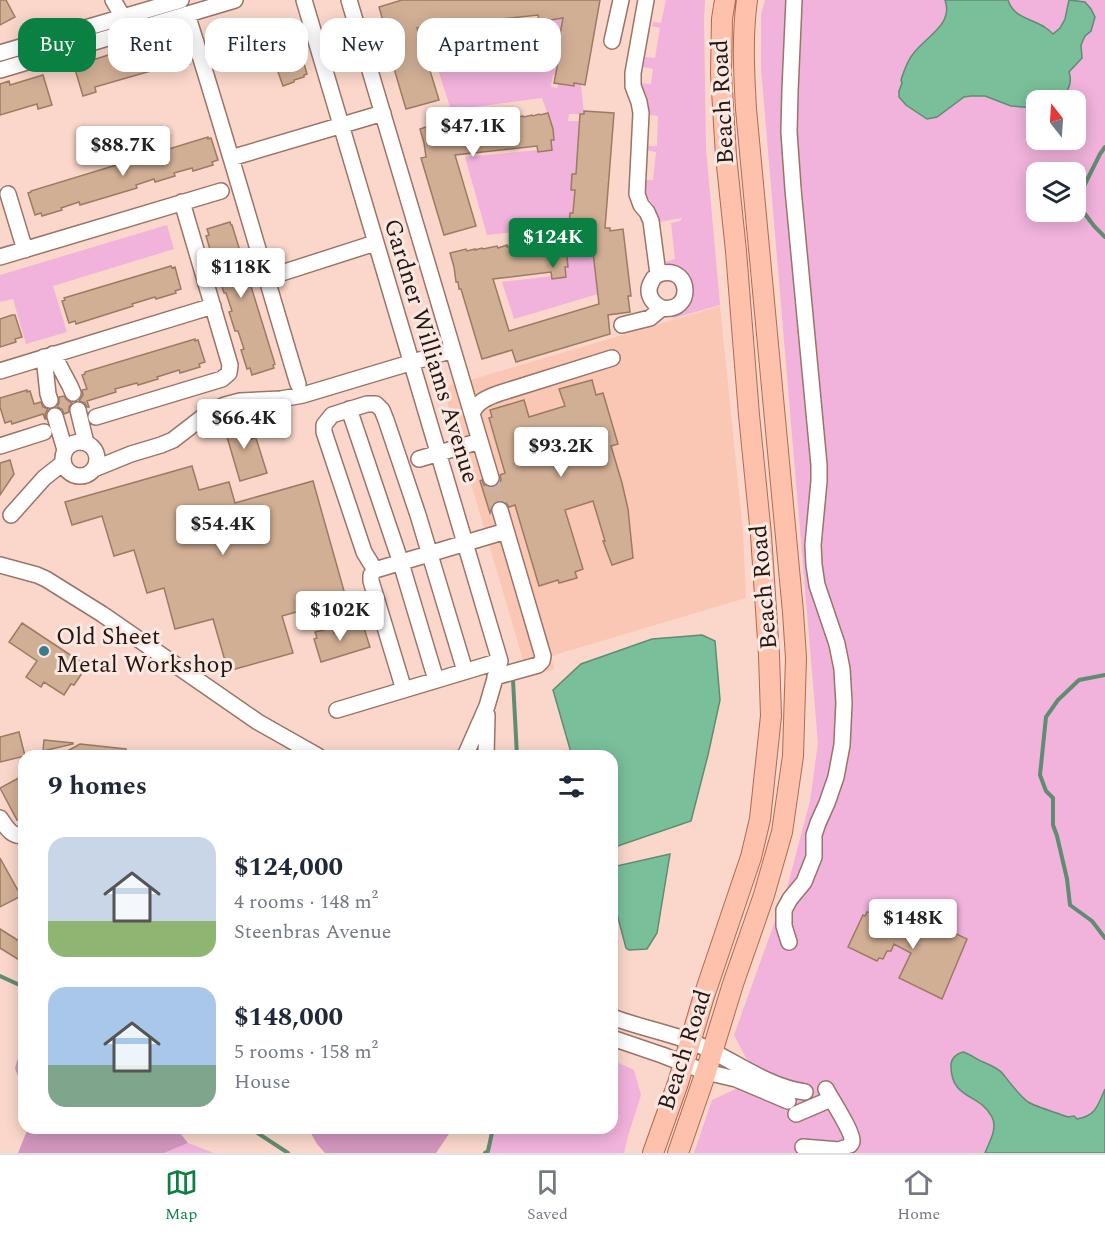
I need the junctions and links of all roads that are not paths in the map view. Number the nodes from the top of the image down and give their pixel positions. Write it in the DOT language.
graph roads {
  1 [pos="113,0"];
  2 [pos="234,0"];
  3 [pos="349,0"];
  4 [pos="621,0"];
  5 [pos="646,0"];
  6 [pos="725,0"];
  7 [pos="747,0"];
  8 [pos="794,0"];
  9 [pos="303,3"];
  10 [pos="203,4"];
  11 [pos="184,7"];
  12 [pos="123,17"];
  13 [pos="612,41"];
  14 [pos="0,53"];
  15 [pos="0,70"];
  16 [pos="383,113"];
  17 [pos="340,126"];
  18 [pos="231,158"];
  19 [pos="221,190"];
  20 [pos="8,194"];
  21 [pos="182,202"];
  22 [pos="375,243"];
  23 [pos="25,250"];
  24 [pos="0,257"];
  25 [pos="658,274"];
  26 [pos="266,278"];
  27 [pos="213,306"];
  28 [pos="662,308"];
  29 [pos="622,325"];
  30 [pos="453,350"];
  31 [pos="49,356"];
  32 [pos="612,358"];
  33 [pos="411,363"];
  34 [pos="0,371"];
  35 [pos="298,384"];
  36 [pos="73,393"];
  37 [pos="50,400"];
  38 [pos="349,409"];
  39 [pos="78,410"];
  40 [pos="472,414"];
  41 [pos="55,416"];
  42 [pos="96,417"];
  43 [pos="44,432"];
  44 [pos="480,441"];
  45 [pos="0,446"];
  46 [pos="91,448"];
  47 [pos="438,453"];
  48 [pos="131,454"];
  49 [pos="64,457"];
  50 [pos="419,459"];
  51 [pos="94,470"];
  52 [pos="74,476"];
  53 [pos="491,478"];
  54 [pos="34,489"];
  55 [pos="500,510"];
  56 [pos="11,515"];
  57 [pos="506,531"];
  58 [pos="465,544"];
  59 [pos="430,554"];
  60 [pos="401,563"];
  61 [pos="0,565"];
  62 [pos="375,570"];
  63 [pos="500,661"];
  64 [pos="465,671"];
  65 [pos="495,677"];
  66 [pos="436,680"];
  67 [pos="404,690"];
  68 [pos="487,706"];
  69 [pos="337,710"];
  70 [pos="307,750"];
  71 [pos="468,750"];
  72 [pos="486,750"];
  73 [pos="0,818"];
  74 [pos="18,836"];
  75 [pos="789,942"];
  76 [pos="618,1019"];
  77 [pos="618,1040"];
  78 [pos="690,1041"];
  79 [pos="711,1051"];
  80 [pos="684,1063"];
  81 [pos="706,1072"];
  82 [pos="806,1092"];
  83 [pos="803,1146"];
  84 [pos="653,1153"];
  85 [pos="678,1153"];
  1 -- 12 [label="street"];
  2 -- 10 [label="street"];
  3 -- 16 [label="street"];
  4 -- 13 [label="street"];
  5 -- 25 [label="street"];
  6 -- 78 [label="main road, Beach Road"];
  7 -- 79 [label="main road, Beach Road"];
  8 -- 75 [label="street"];
  9 -- 17 [label="street, Gardner Williams Avenue"];
  10 -- 11 [label="street"];
  11 -- 12 [label="street"];
  11 -- 15 [label="street"];
  11 -- 18 [label="street"];
  12 -- 14 [label="street"];
  16 -- 17 [label="street"];
  16 -- 30 [label="street"];
  17 -- 18 [label="street"];
  17 -- 22 [label="street, Gardner Williams Avenue"];
  18 -- 26 [label="street"];
  19 -- 21 [label="street"];
  20 -- 23 [label="street"];
  21 -- 23 [label="street"];
  21 -- 27 [label="street"];
  22 -- 26 [label="street"];
  22 -- 33 [label="street, Gardner Williams Avenue"];
  23 -- 24 [label="street"];
  25 -- 28 [label="street"];
  25 -- 28 [label="street"];
  26 -- 35 [label="street"];
  27 -- 31 [label="street"];
  27 -- 42 [label="street"];
  28 -- 29 [label="street"];
  30 -- 33 [label="street"];
  30 -- 40 [label="street"];
  31 -- 34 [label="street"];
  31 -- 36 [label="street"];
  31 -- 37 [label="street"];
  32 -- 40 [label="street"];
  33 -- 47 [label="street, Gardner Williams Avenue"];
  33 -- 48 [label="street"];
  38 -- 59 [label="street"];
  38 -- 60 [label="street"];
  38 -- 62 [label="street"];
  39 -- 46 [label="street"];
  40 -- 44 [label="street"];
  41 -- 49 [label="street"];
  43 -- 45 [label="street"];
  44 -- 47 [label="street"];
  44 -- 53 [label="street"];
  46 -- 48 [label="street"];
  46 -- 49 [label="street"];
  46 -- 51 [label="street"];
  47 -- 50 [label="street"];
  47 -- 58 [label="street, Gardner Williams Avenue"];
  48 -- 51 [label="street"];
  49 -- 52 [label="street"];
  49 -- 54 [label="street"];
  51 -- 52 [label="street"];
  52 -- 54 [label="street"];
  54 -- 56 [label="street"];
  55 -- 57 [label="street"];
  57 -- 58 [label="street"];
  57 -- 65 [label="street"];
  58 -- 59 [label="street"];
  58 -- 63 [label="street, Gardner Williams Avenue"];
  59 -- 60 [label="street"];
  59 -- 64 [label="street"];
  60 -- 62 [label="street"];
  60 -- 66 [label="street"];
  61 -- 70 [label="street"];
  62 -- 67 [label="street"];
  63 -- 64 [label="street"];
  63 -- 65 [label="street"];
  64 -- 66 [label="street"];
  65 -- 68 [label="street"];
  66 -- 67 [label="street"];
  67 -- 69 [label="street"];
  68 -- 71 [label="street"];
  68 -- 72 [label="street"];
  73 -- 74 [label="street"];
  76 -- 78 [label="street"];
  77 -- 80 [label="street"];
  78 -- 79 [label="street"];
  78 -- 80 [label="main road, Beach Road"];
  79 -- 81 [label="main road, Beach Road"];
  79 -- 82 [label="street"];
  80 -- 81 [label="street"];
  80 -- 84 [label="main road, Beach Road"];
  81 -- 83 [label="street"];
  81 -- 85 [label="main road, Beach Road"];
}
